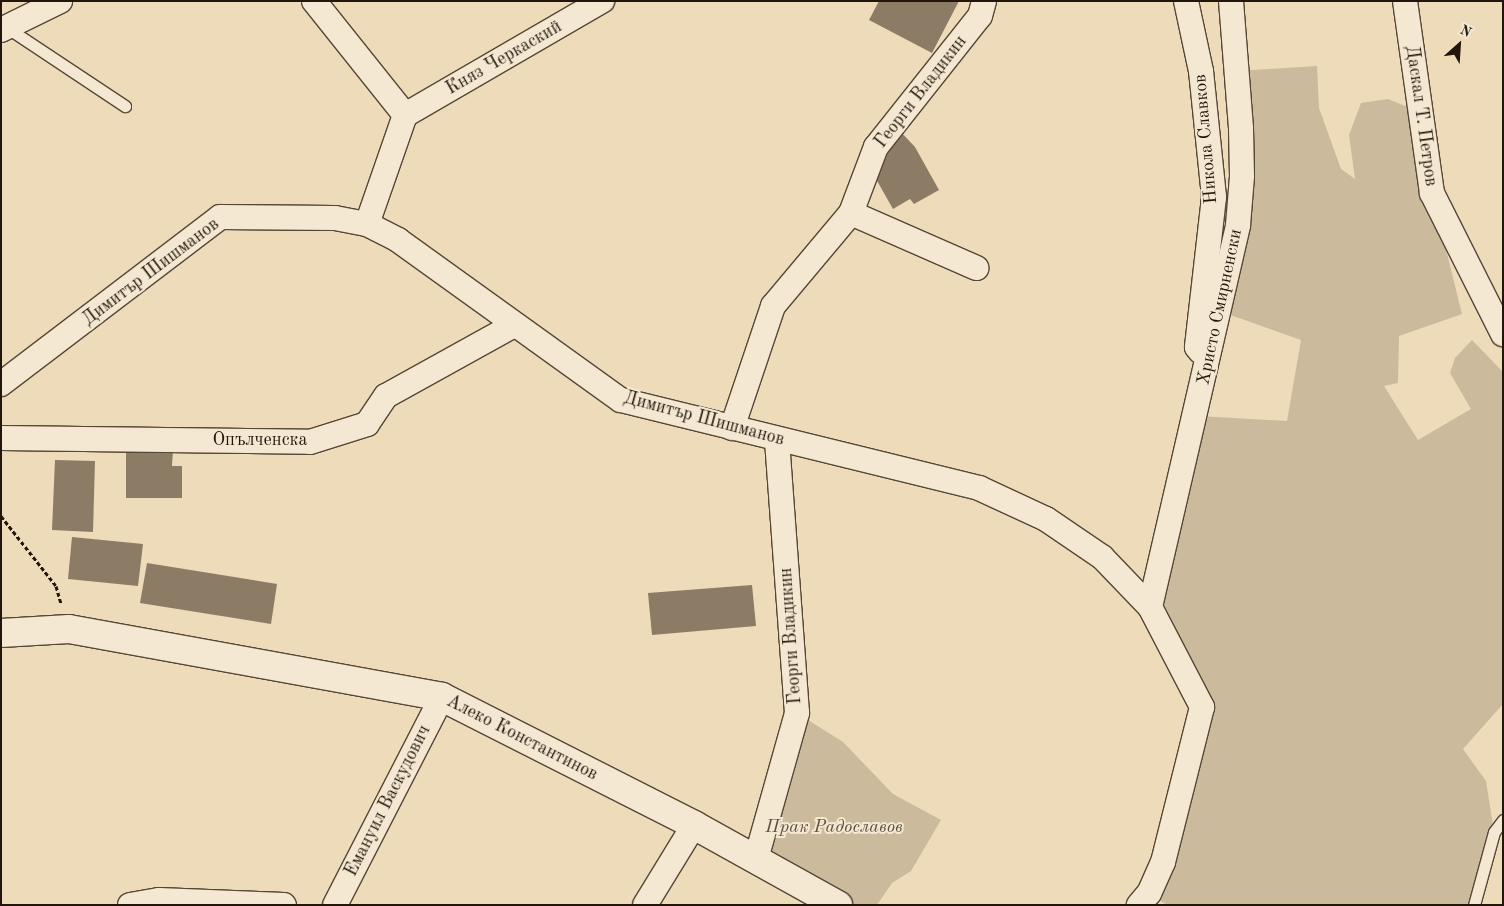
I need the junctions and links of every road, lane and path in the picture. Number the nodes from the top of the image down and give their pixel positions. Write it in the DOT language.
graph roads {
  1 [pos="60,1"];
  2 [pos="314,1"];
  3 [pos="602,1"];
  4 [pos="984,1"];
  5 [pos="1186,1"];
  6 [pos="1231,1"];
  7 [pos="1405,1"];
  8 [pos="4,28"];
  9 [pos="125,106"];
  10 [pos="405,116"];
  11 [pos="852,213"];
  12 [pos="367,224"];
  13 [pos="976,268"];
  14 [pos="514,325"];
  15 [pos="1503,334"];
  16 [pos="1208,363"];
  17 [pos="1,384"];
  18 [pos="732,428"];
  19 [pos="1,438"];
  20 [pos="777,438"];
  21 [pos="1,516"];
  22 [pos="1150,607"];
  23 [pos="69,629"];
  24 [pos="1,634"];
  25 [pos="442,697"];
  26 [pos="1503,820"];
  27 [pos="694,825"];
  28 [pos="756,859"];
  29 [pos="130,905"];
  30 [pos="284,905"];
  31 [pos="335,905"];
  32 [pos="645,905"];
  33 [pos="838,905"];
  34 [pos="1139,905"];
  35 [pos="1474,905"];
  1 -- 8 [label="street"];
  2 -- 10 [label="street"];
  3 -- 10 [label="street, Княз Черкаский"];
  4 -- 11 [label="street, Георги Владикин"];
  5 -- 16 [label="street, Никола Славков"];
  6 -- 16 [label="street, Христо Смирненски"];
  7 -- 15 [label="street, Даскал Т. Петров"];
  8 -- 9 [label="lane"];
  10 -- 12 [label="street"];
  11 -- 13 [label="street"];
  11 -- 18 [label="street, Георги Владикин"];
  12 -- 14 [label="street, Димитър Шишманов"];
  12 -- 17 [label="street, Димитър Шишманов"];
  14 -- 18 [label="street, Димитър Шишманов"];
  14 -- 19 [label="street, Опълченска"];
  16 -- 22 [label="street, Христо Смирненски"];
  18 -- 20 [label="street, Димитър Шишманов"];
  20 -- 22 [label="street, Димитър Шишманов"];
  20 -- 28 [label="street, Георги Владикин"];
  21 -- 23 [label="path"];
  22 -- 34 [label="street, Димитър Шишманов"];
  23 -- 24 [label="street, Алеко Константинов"];
  23 -- 25 [label="street, Алеко Константинов"];
  25 -- 27 [label="street, Алеко Константинов"];
  25 -- 31 [label="street, Емануил Васкудович"];
  26 -- 35 [label="lane"];
  27 -- 28 [label="street, Алеко Константинов"];
  27 -- 32 [label="street"];
  28 -- 33 [label="street, Алеко Константинов"];
  29 -- 30 [label="street"];
}
